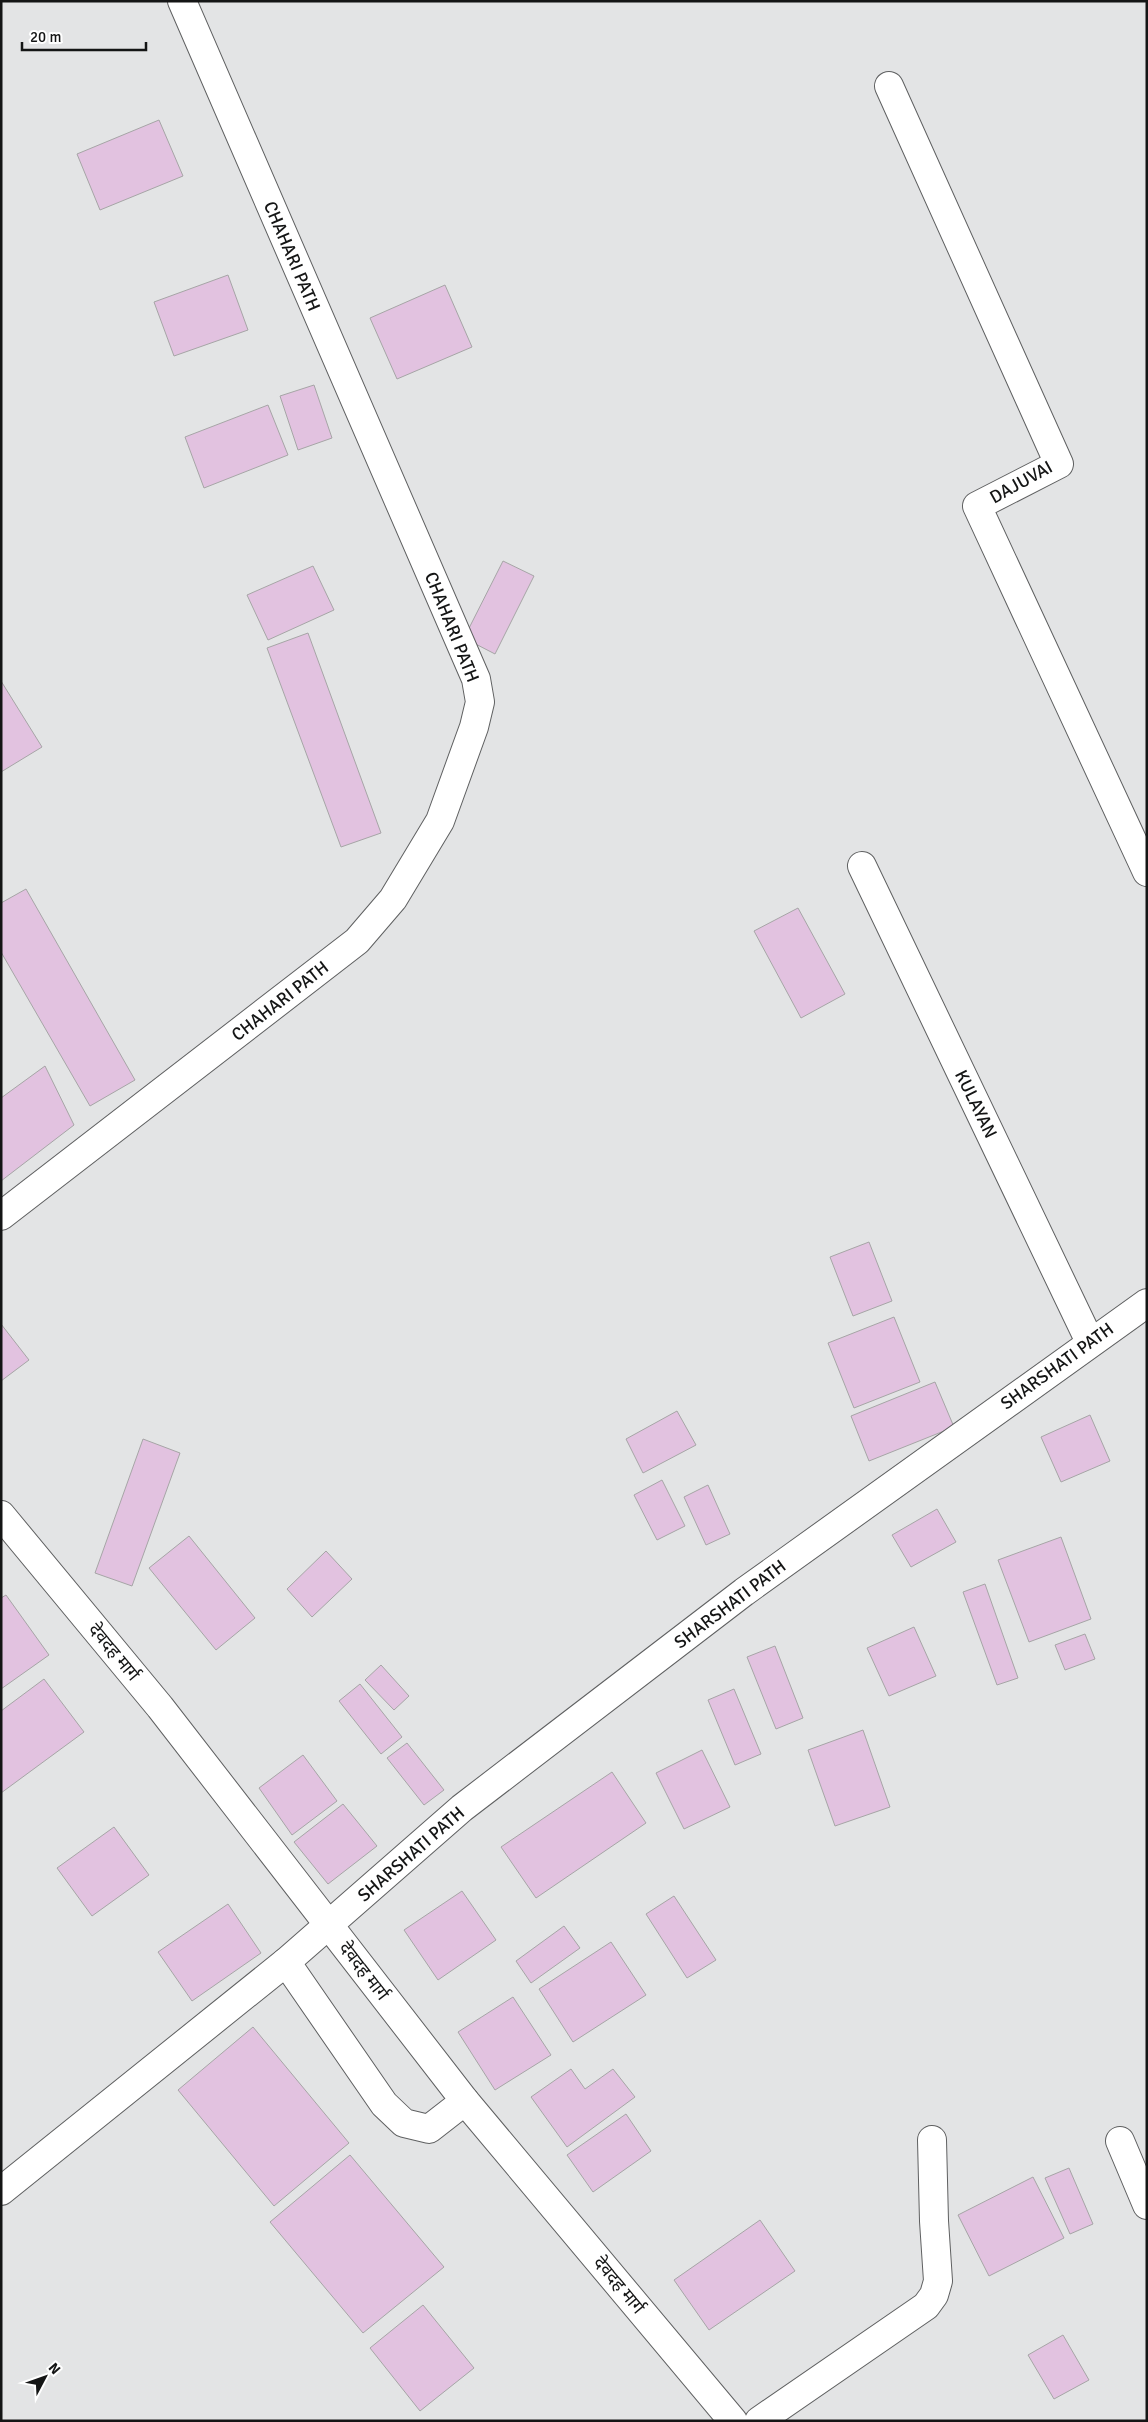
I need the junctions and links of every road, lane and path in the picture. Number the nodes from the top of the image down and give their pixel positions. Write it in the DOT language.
graph roads {
  1 [pos="182,1"];
  2 [pos="888,86"];
  3 [pos="862,866"];
  4 [pos="1147,872"];
  5 [pos="1,1216"];
  6 [pos="1147,1302"];
  7 [pos="1090,1342"];
  8 [pos="1,1515"];
  9 [pos="329,1926"];
  10 [pos="286,1962"];
  11 [pos="465,2101"];
  12 [pos="932,2140"];
  13 [pos="1120,2141"];
  14 [pos="1,2191"];
  15 [pos="1147,2205"];
  16 [pos="733,2421"];
  17 [pos="759,2421"];
  1 -- 5 [label="street, CHAHARI PATH"];
  2 -- 4 [label="street, DAJUVAI"];
  3 -- 7 [label="street, KULAYAN"];
  6 -- 7 [label="street, SHARSHATI PATH"];
  7 -- 9 [label="street, SHARSHATI PATH"];
  8 -- 9 [label="street, देवदह मार्ग"];
  9 -- 10 [label="street, SHARSHATI PATH"];
  9 -- 11 [label="street, देवदह मार्ग"];
  10 -- 11 [label="street"];
  10 -- 14 [label="street, SHARSHATI PATH"];
  11 -- 16 [label="street, देवदह मार्ग"];
  12 -- 17 [label="street"];
  13 -- 15 [label="street"];
}
